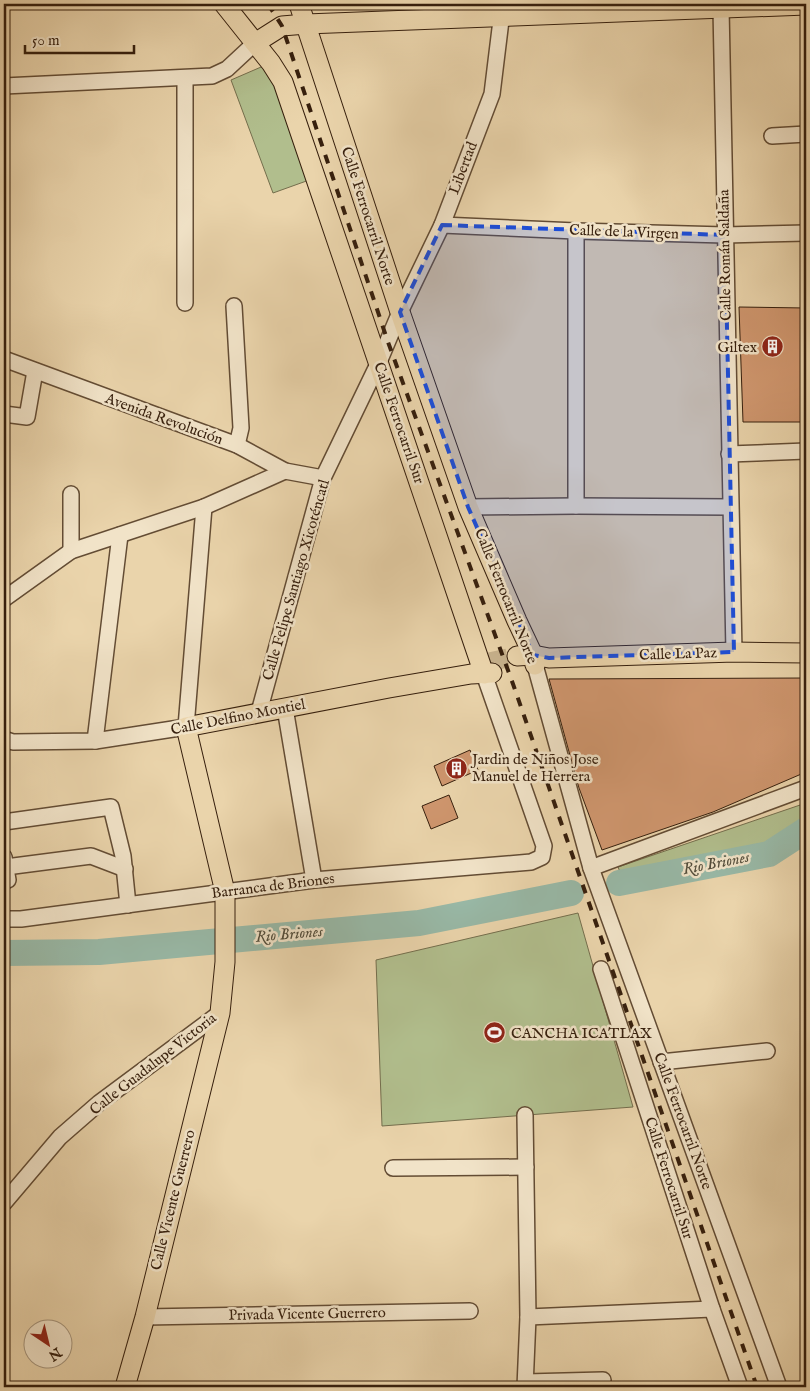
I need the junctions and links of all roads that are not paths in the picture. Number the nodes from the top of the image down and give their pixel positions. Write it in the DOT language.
graph roads {
  1 [pos="224,4"];
  2 [pos="300,4"];
  3 [pos="806,5"];
  4 [pos="720,8"];
  5 [pos="502,10"];
  6 [pos="306,24"];
  7 [pos="255,43"];
  8 [pos="185,78"];
  9 [pos="4,86"];
  10 [pos="806,134"];
  11 [pos="772,136"];
  12 [pos="442,225"];
  13 [pos="576,231"];
  14 [pos="806,233"];
  15 [pos="725,236"];
  16 [pos="185,303"];
  17 [pos="234,306"];
  18 [pos="400,312"];
  19 [pos="4,359"];
  20 [pos="379,362"];
  21 [pos="36,371"];
  22 [pos="4,414"];
  23 [pos="237,445"];
  24 [pos="806,451"];
  25 [pos="729,454"];
  26 [pos="285,472"];
  27 [pos="323,478"];
  28 [pos="71,494"];
  29 [pos="576,506"];
  30 [pos="204,507"];
  31 [pos="468,507"];
  32 [pos="730,507"];
  33 [pos="120,535"];
  34 [pos="71,551"];
  35 [pos="4,599"];
  36 [pos="734,652"];
  37 [pos="806,653"];
  38 [pos="530,660"];
  39 [pos="484,670"];
  40 [pos="285,708"];
  41 [pos="259,712"];
  42 [pos="186,727"];
  43 [pos="4,739"];
  44 [pos="95,741"];
  45 [pos="806,788"];
  46 [pos="4,822"];
  47 [pos="542,857"];
  48 [pos="591,868"];
  49 [pos="125,869"];
  50 [pos="5,871"];
  51 [pos="314,880"];
  52 [pos="225,892"];
  53 [pos="128,905"];
  54 [pos="4,919"];
  55 [pos="601,969"];
  56 [pos="220,1013"];
  57 [pos="767,1051"];
  58 [pos="661,1062"];
  59 [pos="525,1115"];
  60 [pos="526,1167"];
  61 [pos="393,1168"];
  62 [pos="4,1203"];
  63 [pos="712,1309"];
  64 [pos="470,1310"];
  65 [pos="144,1317"];
  66 [pos="528,1317"];
  67 [pos="603,1380"];
  68 [pos="526,1384"];
  69 [pos="125,1387"];
  70 [pos="740,1387"];
  71 [pos="779,1387"];
  1 -- 7 [label="main road, Calle Ferrocarril Sur"];
  2 -- 6 [label="main road, Calle Ferrocarril Norte"];
  3 -- 4 [label="main road"];
  4 -- 5 [label="main road"];
  4 -- 15 [label="street, Calle Román Saldaña"];
  5 -- 6 [label="main road"];
  5 -- 12 [label="street, Libertad"];
  6 -- 7 [label="main road"];
  6 -- 18 [label="main road, Calle Ferrocarril Norte"];
  7 -- 8 [label="street"];
  7 -- 20 [label="main road, Calle Ferrocarril Sur"];
  8 -- 9 [label="street"];
  8 -- 16 [label="street"];
  10 -- 11 [label="street"];
  12 -- 13 [label="street, Calle de la Virgen"];
  12 -- 18 [label="street, Libertad"];
  13 -- 15 [label="street, Calle de la Virgen"];
  13 -- 29 [label="street"];
  14 -- 15 [label="street, Calle de la Virgen"];
  15 -- 25 [label="street, Calle Román Saldaña"];
  17 -- 23 [label="street"];
  18 -- 20 [label="street, Calle Felipe Santiago Xicoténcatl"];
  18 -- 31 [label="main road, Calle Ferrocarril Norte"];
  19 -- 21 [label="street, Avenida Revolución"];
  20 -- 27 [label="street, Calle Felipe Santiago Xicoténcatl"];
  20 -- 39 [label="main road, Calle Ferrocarril Sur"];
  21 -- 22 [label="street"];
  21 -- 23 [label="street, Avenida Revolución"];
  23 -- 26 [label="street, Avenida Revolución"];
  24 -- 25 [label="street"];
  25 -- 32 [label="street, Calle Román Saldaña"];
  26 -- 27 [label="street, Avenida Revolución"];
  26 -- 30 [label="street"];
  27 -- 41 [label="street, Calle Felipe Santiago Xicoténcatl"];
  28 -- 34 [label="street"];
  29 -- 31 [label="street"];
  29 -- 32 [label="street"];
  30 -- 33 [label="street"];
  30 -- 42 [label="street"];
  31 -- 38 [label="main road, Calle Ferrocarril Norte"];
  32 -- 36 [label="street, Calle Román Saldaña"];
  33 -- 34 [label="street"];
  33 -- 44 [label="street"];
  34 -- 35 [label="street"];
  36 -- 37 [label="main road, Calle La Paz"];
  36 -- 38 [label="main road, Calle La Paz"];
  38 -- 48 [label="street, Calle Ferrocarril Norte"];
  39 -- 40 [label="main road, Calle Delfino Montiel"];
  39 -- 47 [label="street, Calle Ferrocarril Sur"];
  40 -- 41 [label="main road, Calle Delfino Montiel"];
  40 -- 51 [label="street"];
  41 -- 42 [label="main road, Calle Delfino Montiel"];
  42 -- 44 [label="street, Calle Delfino Montiel"];
  42 -- 52 [label="main road, Calle Guadalupe Victoria"];
  43 -- 44 [label="street, Calle Delfino Montiel"];
  45 -- 48 [label="street"];
  46 -- 49 [label="street"];
  47 -- 51 [label="street, Barranca de Briones"];
  48 -- 58 [label="street, Calle Ferrocarril Norte"];
  49 -- 50 [label="street"];
  49 -- 53 [label="street"];
  51 -- 52 [label="street, Barranca de Briones"];
  52 -- 53 [label="street, Barranca de Briones"];
  52 -- 56 [label="main road, Calle Guadalupe Victoria"];
  53 -- 54 [label="street, Barranca de Briones"];
  55 -- 63 [label="street, Calle Ferrocarril Sur"];
  56 -- 62 [label="street, Calle Guadalupe Victoria"];
  56 -- 65 [label="main road, Calle Vicente Guerrero"];
  57 -- 58 [label="street"];
  58 -- 71 [label="street, Calle Ferrocarril Norte"];
  59 -- 60 [label="street"];
  60 -- 61 [label="street"];
  60 -- 66 [label="street"];
  63 -- 66 [label="street"];
  63 -- 70 [label="street, Calle Ferrocarril Sur"];
  64 -- 65 [label="street, Privada Vicente Guerrero"];
  65 -- 69 [label="main road, Calle Vicente Guerrero"];
  66 -- 68 [label="street"];
  67 -- 68 [label="street"];
}
